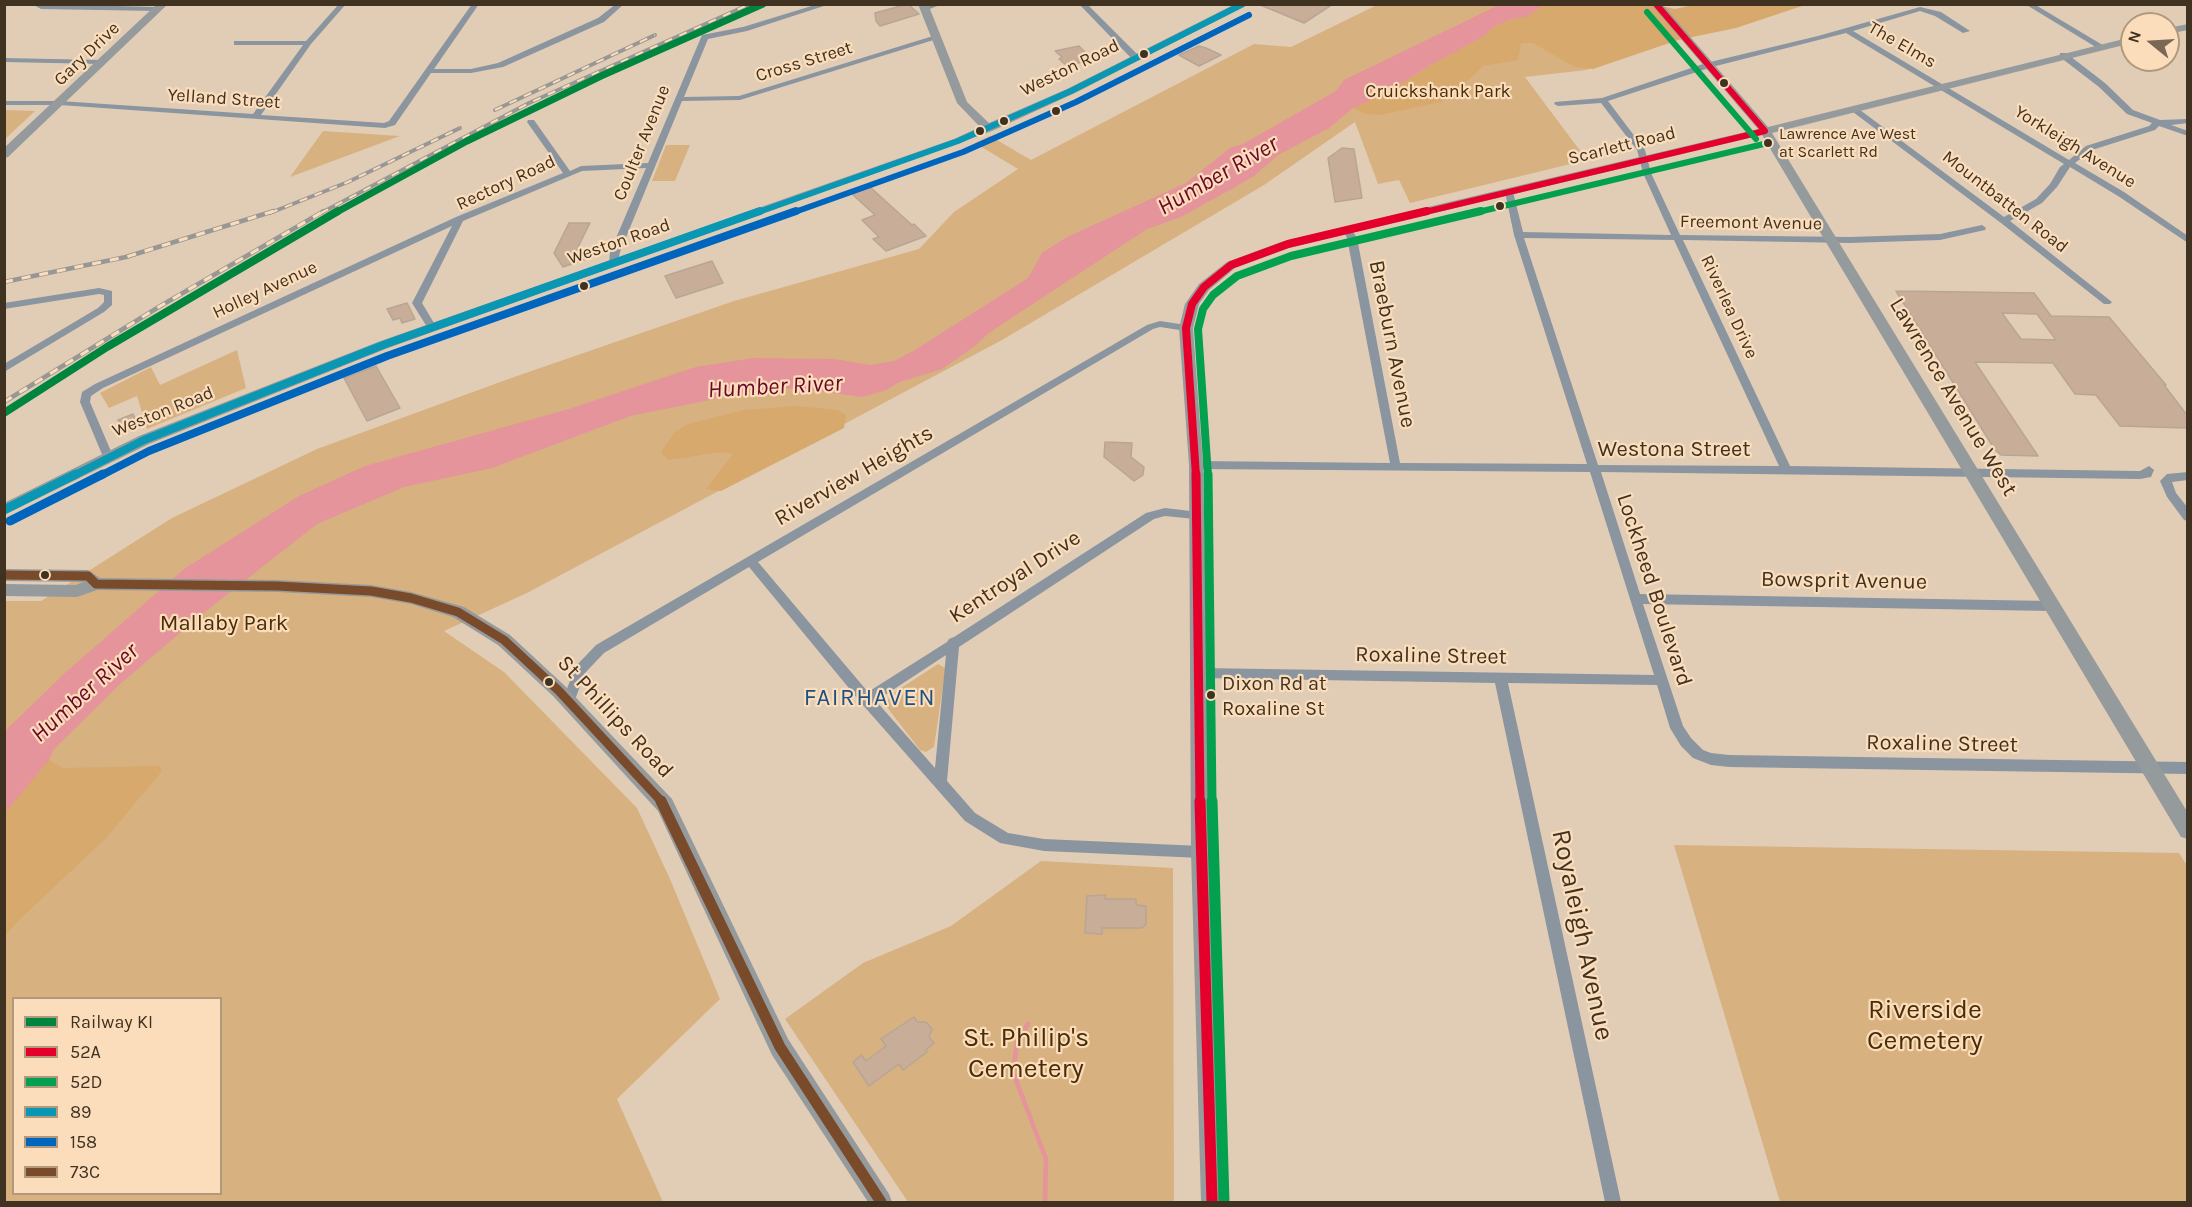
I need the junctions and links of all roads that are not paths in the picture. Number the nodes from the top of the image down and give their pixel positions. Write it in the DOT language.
graph roads {
  1 [pos="35,4"];
  2 [pos="343,4"];
  3 [pos="476,4"];
  4 [pos="621,4"];
  5 [pos="826,4"];
  6 [pos="939,4"];
  7 [pos="1082,4"];
  8 [pos="1244,4"];
  9 [pos="2028,4"];
  10 [pos="161,7"];
  11 [pos="924,7"];
  12 [pos="1658,7"];
  13 [pos="1847,30"];
  14 [pos="1966,31"];
  15 [pos="936,38"];
  16 [pos="2120,42"];
  17 [pos="237,43"];
  18 [pos="308,43"];
  19 [pos="2102,46"];
  20 [pos="2063,55"];
  21 [pos="1136,58"];
  22 [pos="4,60"];
  23 [pos="101,62"];
  24 [pos="1709,64"];
  25 [pos="429,71"];
  26 [pos="1942,85"];
  27 [pos="678,99"];
  28 [pos="1603,100"];
  29 [pos="4,103"];
  30 [pos="60,103"];
  31 [pos="1558,104"];
  32 [pos="1853,109"];
  33 [pos="254,118"];
  34 [pos="2187,121"];
  35 [pos="531,122"];
  36 [pos="2157,123"];
  37 [pos="988,129"];
  38 [pos="1765,131"];
  39 [pos="2187,134"];
  40 [pos="4,155"];
  41 [pos="1643,160"];
  42 [pos="2070,163"];
  43 [pos="652,165"];
  44 [pos="567,173"];
  45 [pos="1509,192"];
  46 [pos="459,219"];
  47 [pos="2004,221"];
  48 [pos="1982,228"];
  49 [pos="1347,229"];
  50 [pos="1519,235"];
  51 [pos="1679,238"];
  52 [pos="1832,240"];
  53 [pos="2187,240"];
  54 [pos="615,264"];
  55 [pos="2107,302"];
  56 [pos="4,306"];
  57 [pos="432,328"];
  58 [pos="1186,328"];
  59 [pos="4,369"];
  60 [pos="108,456"];
  61 [pos="1196,465"];
  62 [pos="1396,468"];
  63 [pos="1594,469"];
  64 [pos="1786,470"];
  65 [pos="2149,470"];
  66 [pos="1972,472"];
  67 [pos="2187,476"];
  68 [pos="4,510"];
  69 [pos="1195,515"];
  70 [pos="2187,517"];
  71 [pos="751,561"];
  72 [pos="4,575"];
  73 [pos="96,584"];
  74 [pos="4,590"];
  75 [pos="1635,599"];
  76 [pos="2051,606"];
  77 [pos="953,642"];
  78 [pos="1200,673"];
  79 [pos="1501,679"];
  80 [pos="1662,680"];
  81 [pos="867,700"];
  82 [pos="568,701"];
  83 [pos="1698,754"];
  84 [pos="2150,768"];
  85 [pos="2187,768"];
  86 [pos="940,784"];
  87 [pos="2187,831"];
  88 [pos="1201,852"];
  89 [pos="881,1203"];
  90 [pos="1212,1203"];
  91 [pos="1613,1203"];
  1 -- 10 [label="street"];
  2 -- 18 [label="street"];
  3 -- 25 [label="street"];
  4 -- 25 [label="street"];
  5 -- 27 [label="street, Coulter Avenue"];
  6 -- 11 [label="street"];
  7 -- 21 [label="street"];
  8 -- 21 [label="main road, Weston Road"];
  9 -- 19 [label="street"];
  10 -- 23 [label="main road, Gary Drive"];
  11 -- 15 [label="main road"];
  12 -- 24 [label="main road, Lawrence Avenue West"];
  13 -- 14 [label="street"];
  13 -- 24 [label="street"];
  13 -- 26 [label="street, The Elms"];
  15 -- 27 [label="street, Cross Street"];
  15 -- 37 [label="main road"];
  16 -- 19 [label="main road, Scarlett Road"];
  17 -- 18 [label="street"];
  18 -- 33 [label="street"];
  19 -- 20 [label="main road, Scarlett Road"];
  20 -- 26 [label="main road, Scarlett Road"];
  20 -- 36 [label="street"];
  21 -- 37 [label="main road, Weston Road"];
  22 -- 23 [label="street"];
  23 -- 30 [label="main road, Gary Drive"];
  24 -- 28 [label="street"];
  24 -- 38 [label="main road, Lawrence Avenue West"];
  25 -- 33 [label="street, Yelland Street"];
  26 -- 32 [label="main road, Scarlett Road"];
  26 -- 42 [label="street, Yorkleigh Avenue"];
  27 -- 43 [label="street, Coulter Avenue"];
  28 -- 31 [label="street"];
  28 -- 41 [label="street, Riverlea Drive"];
  29 -- 30 [label="street, Yelland Street"];
  30 -- 33 [label="street, Yelland Street"];
  30 -- 40 [label="main road, Gary Drive"];
  32 -- 38 [label="main road, Scarlett Road"];
  32 -- 47 [label="street, Mountbatten Road"];
  34 -- 36 [label="street"];
  35 -- 44 [label="street"];
  36 -- 39 [label="street"];
  36 -- 42 [label="street"];
  37 -- 54 [label="main road, Weston Road"];
  38 -- 41 [label="main road, Scarlett Road"];
  38 -- 52 [label="main road, Lawrence Avenue West"];
  41 -- 45 [label="main road, Scarlett Road"];
  41 -- 51 [label="street, Riverlea Drive"];
  42 -- 47 [label="street"];
  42 -- 53 [label="street, Yorkleigh Avenue"];
  43 -- 44 [label="street, Rectory Road"];
  43 -- 54 [label="street, Coulter Avenue"];
  44 -- 46 [label="street, Rectory Road"];
  45 -- 49 [label="main road, Scarlett Road"];
  45 -- 50 [label="street, Lockheed Boulevard"];
  46 -- 57 [label="street, Rectory Road"];
  46 -- 60 [label="street, Holley Avenue"];
  47 -- 55 [label="street, Mountbatten Road"];
  48 -- 52 [label="street, Freemont Avenue"];
  49 -- 58 [label="main road, Scarlett Road"];
  49 -- 62 [label="street, Braeburn Avenue"];
  50 -- 51 [label="street, Freemont Avenue"];
  50 -- 63 [label="street, Lockheed Boulevard"];
  51 -- 52 [label="street, Freemont Avenue"];
  51 -- 64 [label="street, Riverlea Drive"];
  52 -- 66 [label="main road, Lawrence Avenue West"];
  54 -- 57 [label="main road, Weston Road"];
  56 -- 59 [label="street"];
  57 -- 60 [label="main road, Weston Road"];
  58 -- 61 [label="main road, Scarlett Road"];
  58 -- 71 [label="street, Riverview Heights"];
  60 -- 68 [label="main road, Weston Road"];
  61 -- 62 [label="street, Westona Street"];
  61 -- 69 [label="main road, Scarlett Road"];
  62 -- 63 [label="street, Westona Street"];
  63 -- 64 [label="street, Westona Street"];
  63 -- 75 [label="street, Lockheed Boulevard"];
  64 -- 66 [label="street, Westona Street"];
  65 -- 66 [label="street, Westona Street"];
  66 -- 76 [label="main road, Lawrence Avenue West"];
  67 -- 70 [label="street"];
  69 -- 77 [label="street, Kentroyal Drive"];
  69 -- 78 [label="main road, Scarlett Road"];
  71 -- 81 [label="street"];
  71 -- 82 [label="street, Riverview Heights"];
  72 -- 73 [label="main road, St Phillips Road"];
  73 -- 74 [label="main road, St Phillips Road"];
  73 -- 82 [label="main road, St Phillips Road"];
  75 -- 76 [label="street, Bowsprit Avenue"];
  75 -- 80 [label="street, Lockheed Boulevard"];
  76 -- 84 [label="main road, Lawrence Avenue West"];
  77 -- 81 [label="street, Kentroyal Drive"];
  77 -- 86 [label="street"];
  78 -- 79 [label="street, Roxaline Street"];
  78 -- 88 [label="main road, Scarlett Road"];
  79 -- 80 [label="street, Roxaline Street"];
  79 -- 91 [label="street, Royaleigh Avenue"];
  80 -- 83 [label="street, Lockheed Boulevard"];
  81 -- 86 [label="street"];
  82 -- 89 [label="main road, St Phillips Road"];
  83 -- 84 [label="street, Roxaline Street"];
  84 -- 85 [label="street, Roxaline Street"];
  84 -- 87 [label="main road, Lawrence Avenue West"];
  86 -- 88 [label="street"];
  88 -- 90 [label="main road, Scarlett Road"];
}
